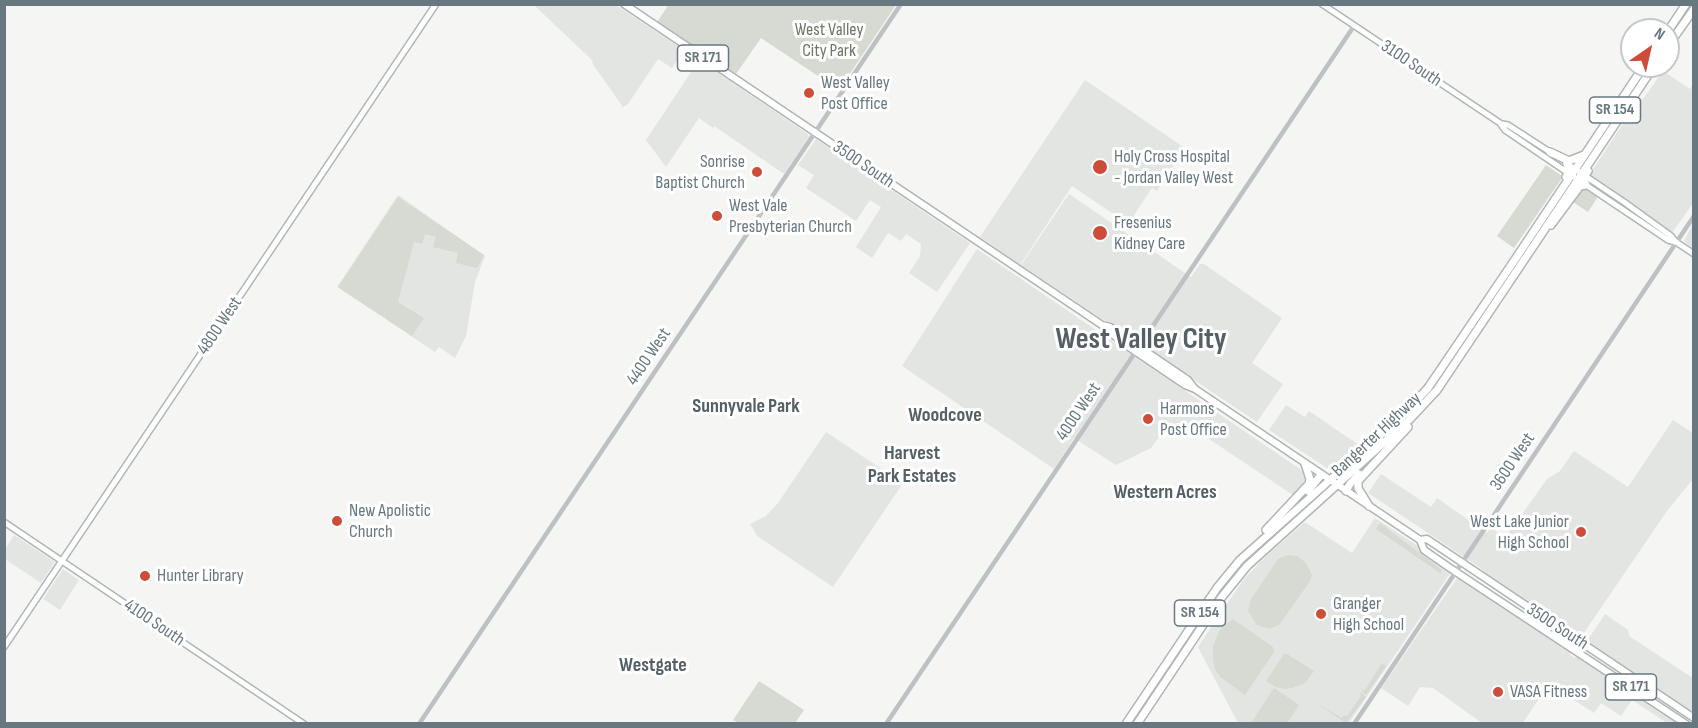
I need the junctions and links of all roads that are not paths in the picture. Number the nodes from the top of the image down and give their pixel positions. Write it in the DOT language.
graph roads {
  1 [pos="436,4"];
  2 [pos="624,4"];
  3 [pos="901,4"];
  4 [pos="1322,4"];
  5 [pos="1686,4"];
  6 [pos="1694,9"];
  7 [pos="1678,18"];
  8 [pos="1354,26"];
  9 [pos="1680,29"];
  10 [pos="1638,78"];
  11 [pos="1640,78"];
  12 [pos="1646,78"];
  13 [pos="1637,90"];
  14 [pos="1500,123"];
  15 [pos="816,133"];
  16 [pos="1550,152"];
  17 [pos="1586,154"];
  18 [pos="1568,164"];
  19 [pos="1577,174"];
  20 [pos="1586,185"];
  21 [pos="1694,216"];
  22 [pos="1537,239"];
  23 [pos="1676,242"];
  24 [pos="1694,254"];
  25 [pos="1514,261"];
  26 [pos="1487,316"];
  27 [pos="1137,349"];
  28 [pos="1414,402"];
  29 [pos="1415,415"];
  30 [pos="1379,448"];
  31 [pos="1305,464"];
  32 [pos="1321,475"];
  33 [pos="1329,480"];
  34 [pos="1337,485"];
  35 [pos="1347,491"];
  36 [pos="1369,506"];
  37 [pos="1289,515"];
  38 [pos="4,522"];
  39 [pos="1420,540"];
  40 [pos="62,561"];
  41 [pos="1251,561"];
  42 [pos="1462,562"];
  43 [pos="1456,572"];
  44 [pos="1221,583"];
  45 [pos="4,647"];
  46 [pos="1694,718"];
  47 [pos="304,723"];
  48 [pos="419,723"];
  49 [pos="886,723"];
  50 [pos="1126,723"];
  51 [pos="1137,723"];
  52 [pos="1354,723"];
  53 [pos="1686,723"];
  1 -- 40 [label="main road, 4800 West"];
  2 -- 15 [label="main road, 3500 South / SR 171"];
  3 -- 15 [label="street, 4400 West"];
  4 -- 8 [label="main road, 3100 South"];
  5 -- 7 [label="highway"];
  6 -- 9 [label="highway"];
  8 -- 14 [label="main road, 3100 South"];
  8 -- 27 [label="street, 4000 West"];
  10 -- 17 [label="highway, Bangerter Highway / SR 154"];
  11 -- 13 [label="highway"];
  12 -- 13 [label="highway, SR 154"];
  13 -- 19 [label="highway"];
  14 -- 16 [label="main road, 3100 South"];
  14 -- 19 [label="main road, 3100 South"];
  15 -- 27 [label="main road, 3500 South / SR 171"];
  15 -- 48 [label="street, 4400 West"];
  16 -- 17 [label="highway"];
  16 -- 18 [label="main road, 3100 South"];
  17 -- 19 [label="highway, Bangerter Highway / SR 154"];
  18 -- 19 [label="highway"];
  19 -- 20 [label="highway"];
  19 -- 22 [label="highway, Bangerter Highway / SR 154"];
  19 -- 23 [label="main road, 3100 South"];
  19 -- 25 [label="highway, Bangerter Highway / SR 154"];
  20 -- 22 [label="highway"];
  20 -- 23 [label="main road, 3100 South"];
  21 -- 23 [label="street, 3600 West"];
  22 -- 26 [label="highway, Bangerter Highway / SR 154"];
  23 -- 24 [label="main road, 3100 South"];
  23 -- 42 [label="street, 3600 West"];
  25 -- 26 [label="highway"];
  25 -- 28 [label="highway, Bangerter Highway / SR 154"];
  26 -- 29 [label="highway, Bangerter Highway / SR 154"];
  27 -- 31 [label="main road, 3500 South / SR 171"];
  27 -- 49 [label="street, 4000 West"];
  28 -- 30 [label="highway"];
  28 -- 33 [label="highway, Bangerter Highway / SR 154"];
  29 -- 30 [label="highway, Bangerter Highway / SR 154"];
  29 -- 36 [label="highway"];
  30 -- 34 [label="highway, Bangerter Highway / SR 154"];
  30 -- 35 [label="highway"];
  31 -- 32 [label="main road, 3500 South / SR 171"];
  31 -- 44 [label="highway"];
  32 -- 33 [label="main road, 3500 South / SR 171"];
  32 -- 37 [label="highway"];
  33 -- 34 [label="main road, 3500 South / SR 171"];
  33 -- 37 [label="highway, Bangerter Highway / SR 154"];
  34 -- 35 [label="main road, 3500 South / SR 171"];
  34 -- 41 [label="highway, Bangerter Highway / SR 154"];
  35 -- 36 [label="main road, 3500 South / SR 171"];
  36 -- 39 [label="main road, 3500 South / SR 171"];
  37 -- 41 [label="highway"];
  37 -- 44 [label="highway, Bangerter Highway / SR 154"];
  38 -- 40 [label="main road, 4100 South"];
  39 -- 42 [label="main road, 3500 South / SR 171"];
  39 -- 43 [label="main road, 3500 South / SR 171"];
  40 -- 45 [label="main road, 4800 West"];
  40 -- 47 [label="main road, 4100 South"];
  41 -- 51 [label="highway, Bangerter Highway / SR 154"];
  42 -- 43 [label="street, 3600 West"];
  42 -- 46 [label="main road, 3500 South / SR 171"];
  43 -- 52 [label="street, 3600 West"];
  43 -- 53 [label="main road, 3500 South / SR 171"];
  44 -- 50 [label="highway, Bangerter Highway / SR 154"];
}
